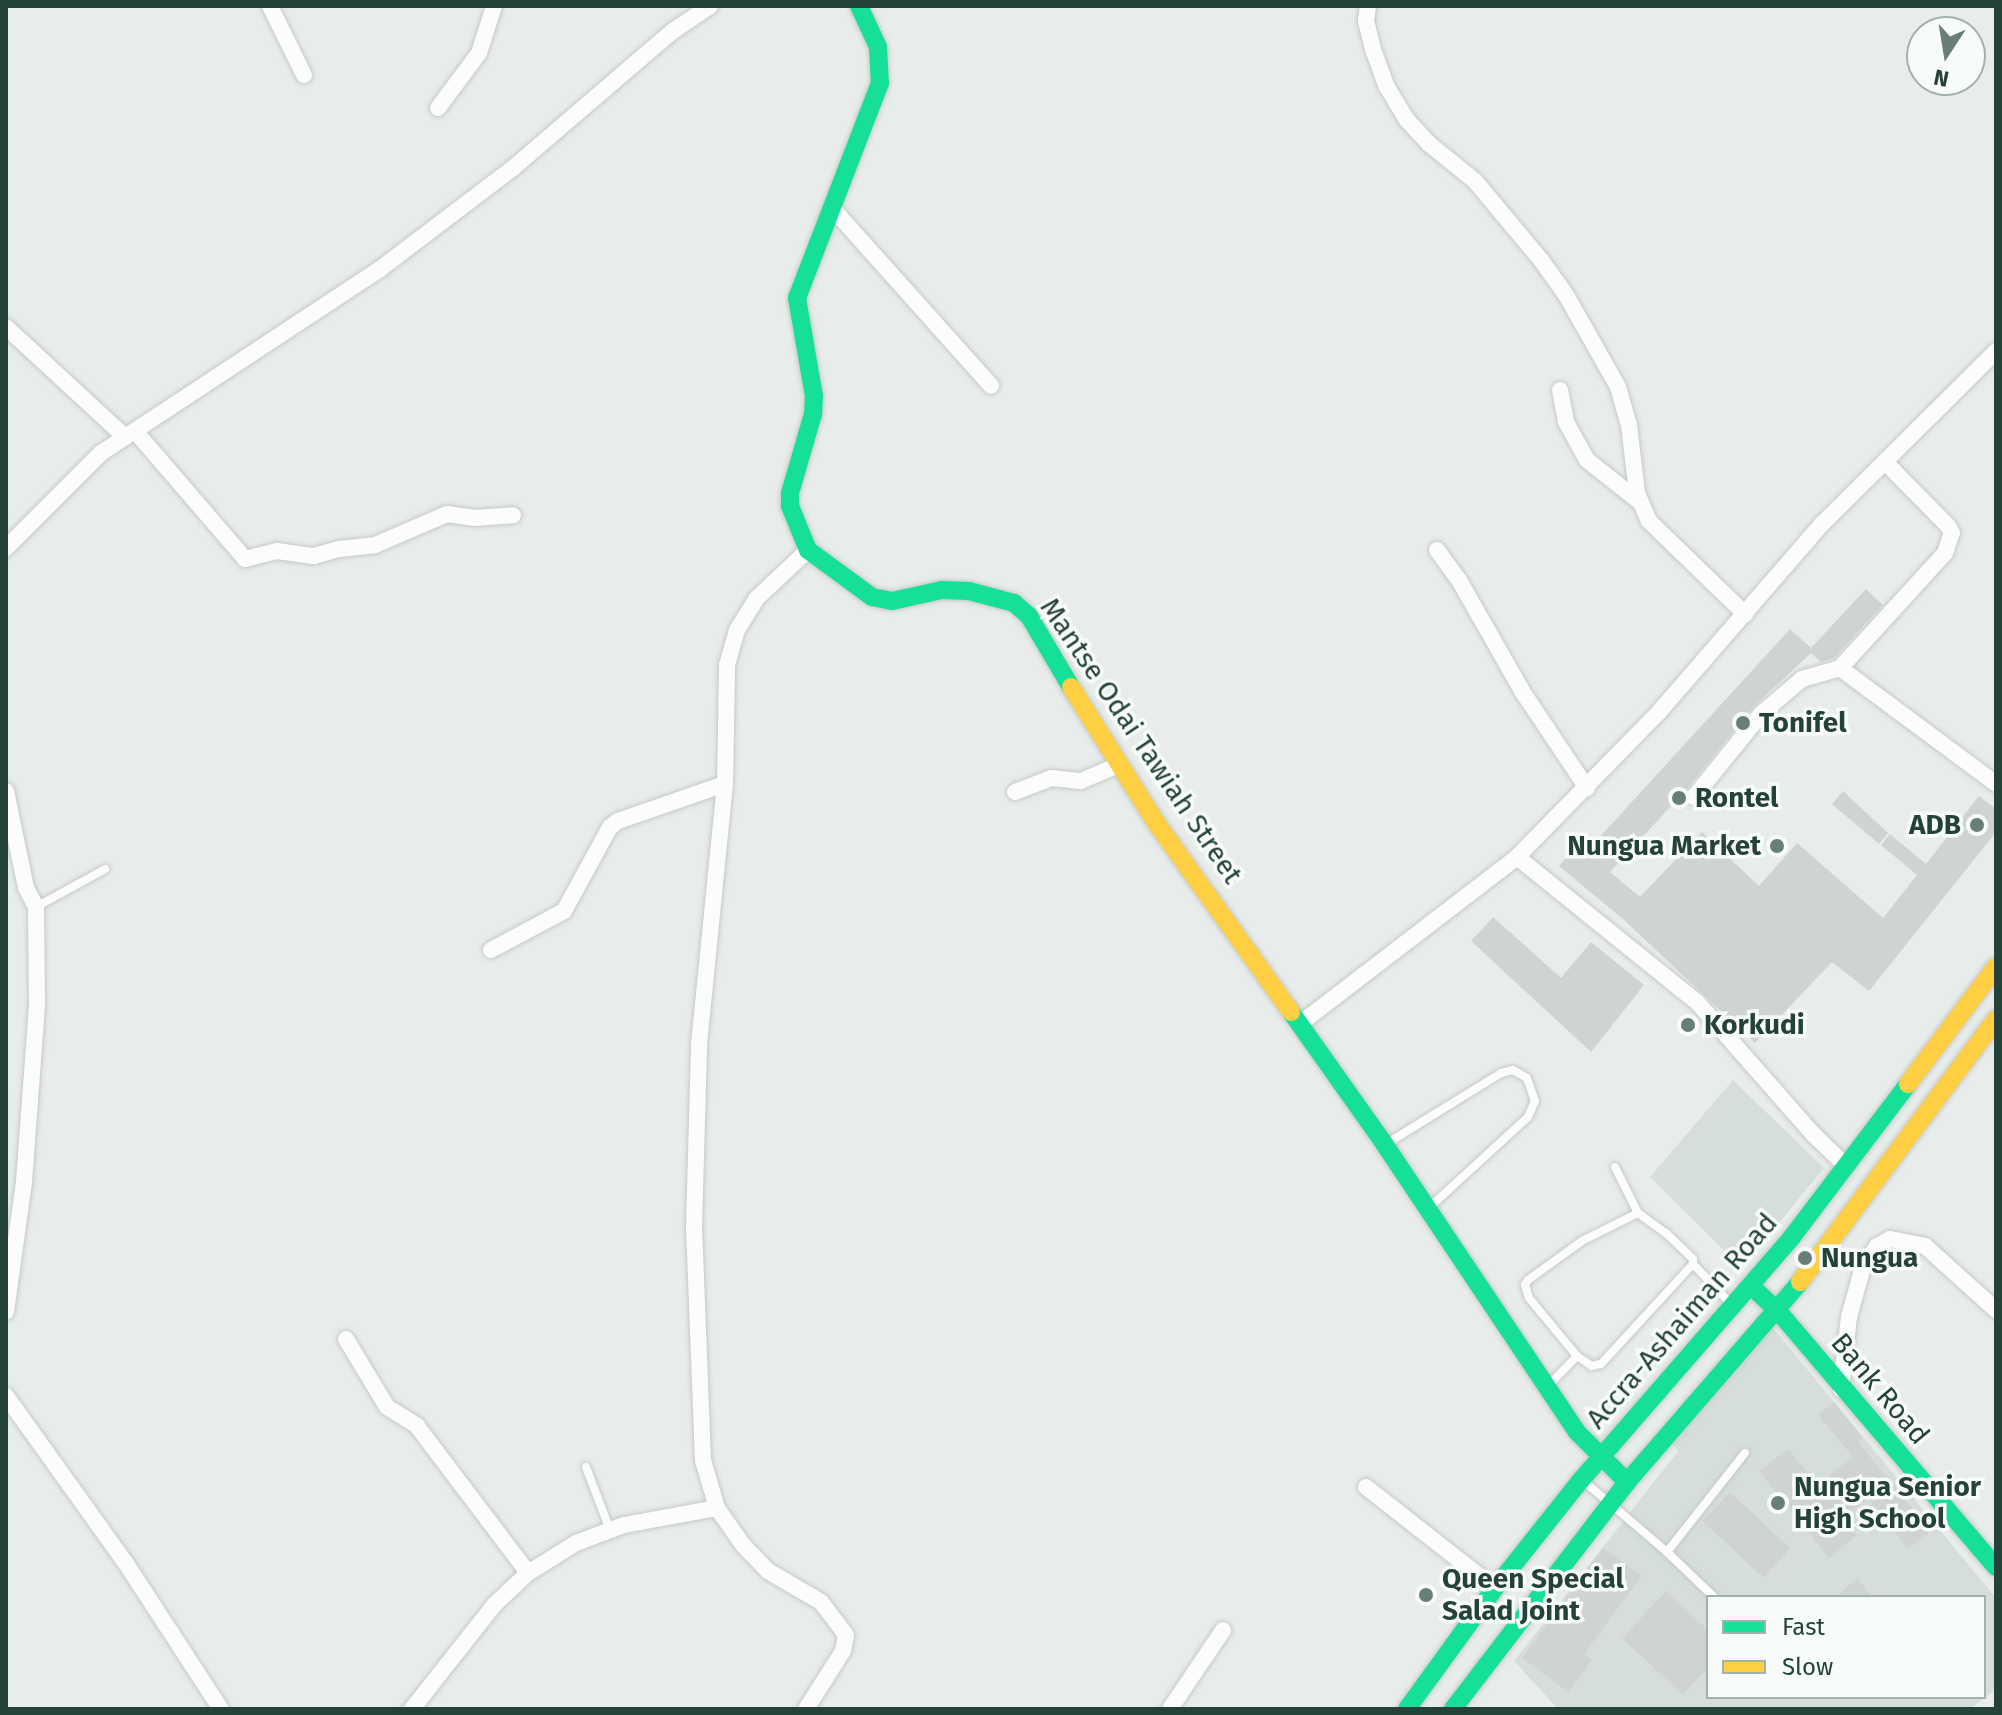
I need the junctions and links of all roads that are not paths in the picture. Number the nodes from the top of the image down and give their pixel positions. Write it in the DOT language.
graph roads {
  1 [pos="270,6"];
  2 [pos="494,6"];
  3 [pos="710,6"];
  4 [pos="859,6"];
  5 [pos="1368,6"];
  6 [pos="304,75"];
  7 [pos="438,108"];
  8 [pos="833,209"];
  9 [pos="6,327"];
  10 [pos="1996,351"];
  11 [pos="991,386"];
  12 [pos="1560,390"];
  13 [pos="130,434"];
  14 [pos="1885,462"];
  15 [pos="1640,502"];
  16 [pos="513,515"];
  17 [pos="6,548"];
  18 [pos="808,550"];
  19 [pos="1437,550"];
  20 [pos="1745,614"];
  21 [pos="1840,668"];
  22 [pos="1118,765"];
  23 [pos="725,784"];
  24 [pos="1996,784"];
  25 [pos="1587,788"];
  26 [pos="6,791"];
  27 [pos="1015,792"];
  28 [pos="1694,797"];
  29 [pos="1517,857"];
  30 [pos="105,869"];
  31 [pos="36,907"];
  32 [pos="491,950"];
  33 [pos="1996,967"];
  34 [pos="1996,1019"];
  35 [pos="1301,1023"];
  36 [pos="1385,1145"];
  37 [pos="1846,1166"];
  38 [pos="1615,1167"];
  39 [pos="1428,1209"];
  40 [pos="1638,1213"];
  41 [pos="1693,1264"];
  42 [pos="1751,1286"];
  43 [pos="1733,1306"];
  44 [pos="1996,1310"];
  45 [pos="1778,1311"];
  46 [pos="6,1312"];
  47 [pos="346,1339"];
  48 [pos="1577,1356"];
  49 [pos="1548,1385"];
  50 [pos="1841,1389"];
  51 [pos="6,1396"];
  52 [pos="1745,1453"];
  53 [pos="1601,1459"];
  54 [pos="586,1467"];
  55 [pos="1581,1480"];
  56 [pos="1627,1482"];
  57 [pos="1366,1487"];
  58 [pos="1610,1504"];
  59 [pos="717,1508"];
  60 [pos="610,1530"];
  61 [pos="1667,1552"];
  62 [pos="1996,1567"];
  63 [pos="528,1573"];
  64 [pos="1495,1588"];
  65 [pos="1712,1595"];
  66 [pos="1223,1630"];
  67 [pos="221,1709"];
  68 [pos="412,1709"];
  69 [pos="806,1709"];
  70 [pos="1170,1709"];
  71 [pos="1407,1709"];
  72 [pos="1453,1709"];
  1 -- 6 [label="street"];
  2 -- 7 [label="street"];
  3 -- 13 [label="street"];
  4 -- 8 [label="street"];
  5 -- 15 [label="street"];
  8 -- 11 [label="street"];
  8 -- 18 [label="street"];
  9 -- 13 [label="street"];
  10 -- 14 [label="street"];
  12 -- 15 [label="street"];
  13 -- 16 [label="street"];
  13 -- 17 [label="street"];
  14 -- 20 [label="street"];
  14 -- 21 [label="street"];
  15 -- 20 [label="street"];
  18 -- 22 [label="street, Mantse Odai Tawiah Street"];
  18 -- 23 [label="street"];
  19 -- 25 [label="street"];
  20 -- 25 [label="street"];
  21 -- 24 [label="street"];
  21 -- 28 [label="street"];
  22 -- 27 [label="street"];
  22 -- 35 [label="street, Mantse Odai Tawiah Street"];
  23 -- 32 [label="street"];
  23 -- 59 [label="street"];
  25 -- 29 [label="street"];
  26 -- 31 [label="street"];
  29 -- 35 [label="street"];
  29 -- 37 [label="street"];
  30 -- 31 [label="lane"];
  31 -- 46 [label="street"];
  33 -- 37 [label="street, Accra-Ashaiman Road"];
  34 -- 45 [label="street"];
  35 -- 36 [label="street, Mantse Odai Tawiah Street"];
  36 -- 39 [label="street, Mantse Odai Tawiah Street"];
  36 -- 39 [label="lane"];
  37 -- 42 [label="street, Accra-Ashaiman Road"];
  38 -- 40 [label="lane"];
  39 -- 49 [label="street, Mantse Odai Tawiah Street"];
  40 -- 41 [label="lane"];
  40 -- 48 [label="lane"];
  41 -- 43 [label="lane"];
  41 -- 48 [label="lane"];
  42 -- 43 [label="street, Accra-Ashaiman Road"];
  42 -- 45 [label="street, Bank Road"];
  43 -- 53 [label="street, Accra-Ashaiman Road"];
  44 -- 50 [label="street"];
  45 -- 50 [label="street, Bank Road"];
  45 -- 56 [label="street"];
  47 -- 63 [label="street"];
  48 -- 49 [label="lane"];
  49 -- 53 [label="street, Mantse Odai Tawiah Street"];
  50 -- 62 [label="street, Bank Road"];
  51 -- 67 [label="street"];
  52 -- 61 [label="lane"];
  53 -- 55 [label="street, Accra-Ashaiman Road"];
  53 -- 56 [label="street, Mantse Odai Tawiah Street"];
  54 -- 60 [label="lane"];
  55 -- 58 [label="lane"];
  55 -- 64 [label="street, Accra-Ashaiman Road"];
  56 -- 58 [label="street"];
  57 -- 64 [label="street"];
  58 -- 61 [label="lane"];
  58 -- 72 [label="street"];
  59 -- 60 [label="street"];
  59 -- 69 [label="street"];
  60 -- 63 [label="street"];
  61 -- 65 [label="lane"];
  63 -- 68 [label="street"];
  64 -- 71 [label="street, Accra-Ashaiman Road"];
  66 -- 70 [label="street"];
}
